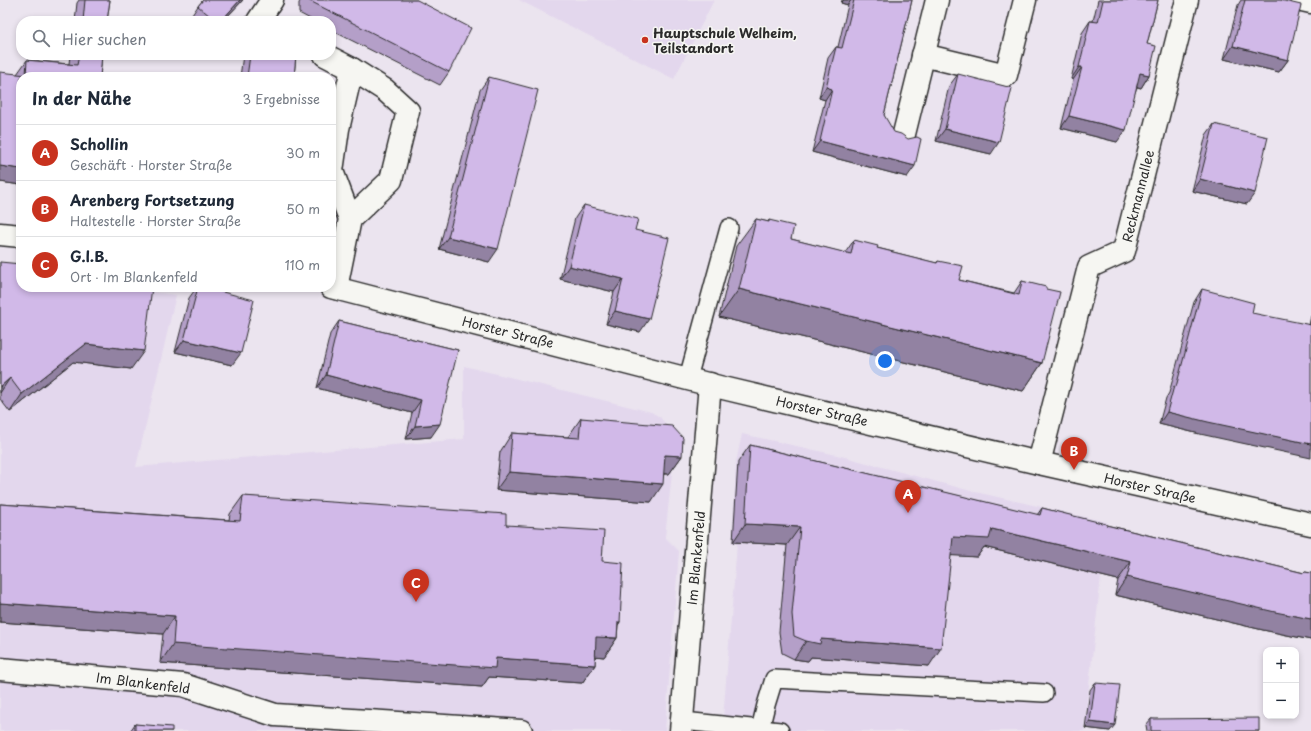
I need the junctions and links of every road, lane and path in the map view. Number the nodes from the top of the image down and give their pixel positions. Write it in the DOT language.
graph roads {
  1 [pos="272,0"];
  2 [pos="937,0"];
  3 [pos="1025,0"];
  4 [pos="1187,0"];
  5 [pos="1302,0"];
  6 [pos="1311,2"];
  7 [pos="261,16"];
  8 [pos="923,54"];
  9 [pos="335,60"];
  10 [pos="352,69"];
  11 [pos="903,138"];
  12 [pos="336,143"];
  13 [pos="336,182"];
  14 [pos="350,219"];
  15 [pos="729,228"];
  16 [pos="0,234"];
  17 [pos="16,236"];
  18 [pos="336,278"];
  19 [pos="336,288"];
  20 [pos="688,378"];
  21 [pos="710,384"];
  22 [pos="1039,463"];
  23 [pos="1311,524"];
  24 [pos="0,669"];
  25 [pos="1044,693"];
  26 [pos="682,726"];
  27 [pos="760,729"];
  28 [pos="521,731"];
  29 [pos="780,731"];
  1 -- 7 [label="street"];
  2 -- 8 [label="street"];
  3 -- 8 [label="street"];
  4 -- 22 [label="street, Reckmannallee"];
  5 -- 6 [label="street"];
  8 -- 11 [label="street"];
  9 -- 10 [label="street"];
  10 -- 12 [label="street"];
  10 -- 14 [label="street"];
  13 -- 14 [label="street"];
  14 -- 18 [label="street, Horster Straße"];
  15 -- 20 [label="lane"];
  16 -- 17 [label="street"];
  19 -- 20 [label="street, Horster Straße"];
  20 -- 21 [label="street, Horster Straße"];
  21 -- 22 [label="street, Horster Straße"];
  21 -- 26 [label="street, Im Blankenfeld"];
  22 -- 23 [label="street, Horster Straße"];
  24 -- 28 [label="street, Im Blankenfeld"];
  25 -- 27 [label="lane"];
  26 -- 27 [label="lane"];
  27 -- 29 [label="lane"];
}
